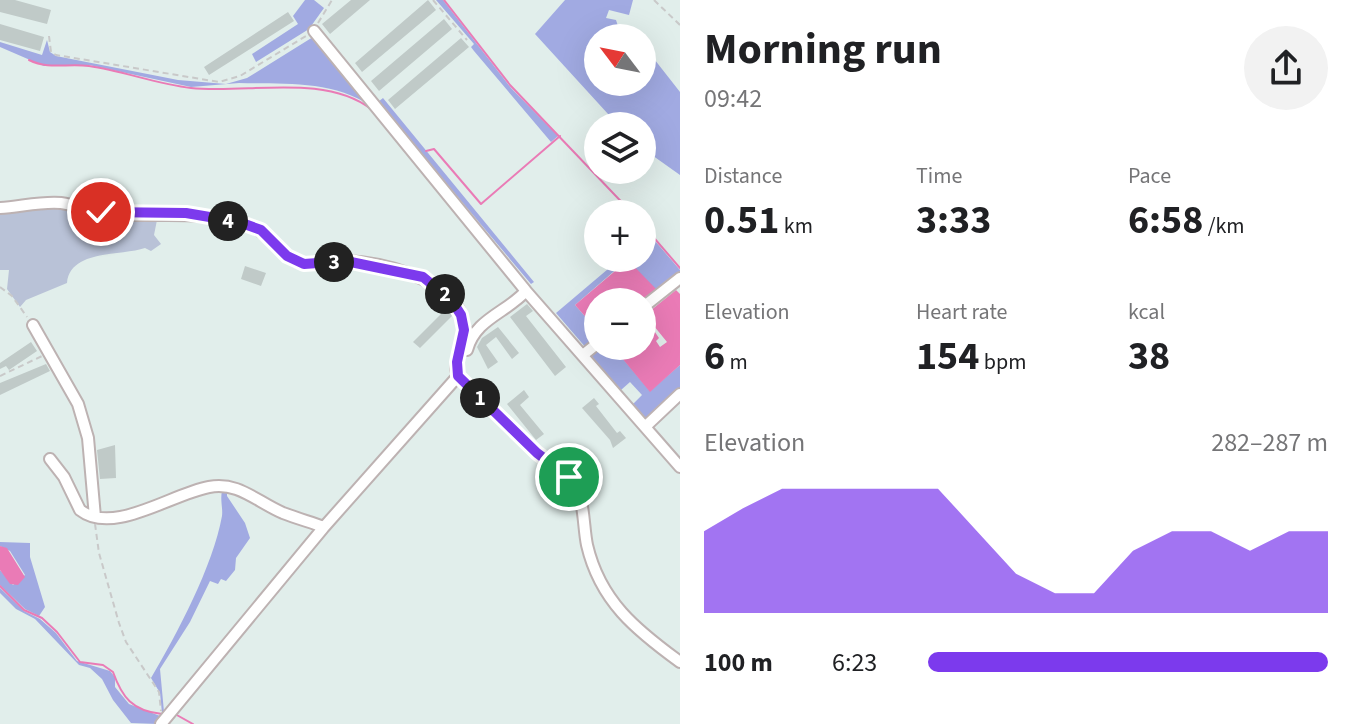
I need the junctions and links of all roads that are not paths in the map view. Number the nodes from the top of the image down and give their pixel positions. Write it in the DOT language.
graph roads {
  1 [pos="314,31"];
  2 [pos="0,208"];
  3 [pos="680,278"];
  4 [pos="526,291"];
  5 [pos="656,297"];
  6 [pos="33,325"];
  7 [pos="583,355"];
  8 [pos="464,363"];
  9 [pos="458,376"];
  10 [pos="680,394"];
  11 [pos="646,426"];
  12 [pos="50,459"];
  13 [pos="680,467"];
  14 [pos="95,517"];
  15 [pos="324,527"];
  16 [pos="680,662"];
  17 [pos="161,719"];
  1 -- 4 [label="street"];
  2 -- 9 [label="street"];
  3 -- 5 [label="street"];
  4 -- 7 [label="street"];
  4 -- 8 [label="street"];
  6 -- 14 [label="street"];
  7 -- 11 [label="street"];
  9 -- 15 [label="street"];
  9 -- 16 [label="street"];
  10 -- 11 [label="street"];
  11 -- 13 [label="street"];
  12 -- 14 [label="street"];
  14 -- 15 [label="street"];
  15 -- 17 [label="street"];
}
